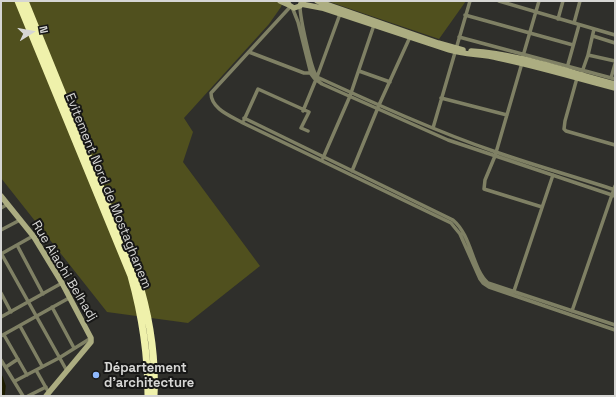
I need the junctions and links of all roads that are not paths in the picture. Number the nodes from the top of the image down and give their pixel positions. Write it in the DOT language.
graph roads {
  1 [pos="18,1"];
  2 [pos="25,1"];
  3 [pos="280,1"];
  4 [pos="317,1"];
  5 [pos="470,1"];
  6 [pos="498,1"];
  7 [pos="517,1"];
  8 [pos="539,1"];
  9 [pos="563,1"];
  10 [pos="580,1"];
  11 [pos="301,4"];
  12 [pos="290,5"];
  13 [pos="516,6"];
  14 [pos="536,12"];
  15 [pos="340,14"];
  16 [pos="465,15"];
  17 [pos="558,19"];
  18 [pos="574,23"];
  19 [pos="374,25"];
  20 [pos="578,25"];
  21 [pos="594,29"];
  22 [pos="530,33"];
  23 [pos="615,35"];
  24 [pos="594,36"];
  25 [pos="459,37"];
  26 [pos="410,38"];
  27 [pos="615,43"];
  28 [pos="574,45"];
  29 [pos="455,50"];
  30 [pos="249,52"];
  31 [pos="588,55"];
  32 [pos="523,59"];
  33 [pos="615,63"];
  34 [pos="567,69"];
  35 [pos="359,71"];
  36 [pos="312,73"];
  37 [pos="580,76"];
  38 [pos="317,78"];
  39 [pos="613,78"];
  40 [pos="390,82"];
  41 [pos="615,84"];
  42 [pos="615,88"];
  43 [pos="351,94"];
  44 [pos="441,98"];
  45 [pos="379,107"];
  46 [pos="303,111"];
  47 [pos="507,115"];
  48 [pos="244,118"];
  49 [pos="243,123"];
  50 [pos="433,128"];
  51 [pos="308,131"];
  52 [pos="615,145"];
  53 [pos="496,152"];
  54 [pos="495,156"];
  55 [pos="322,159"];
  56 [pos="352,171"];
  57 [pos="553,175"];
  58 [pos="615,189"];
  59 [pos="613,195"];
  60 [pos="1,196"];
  61 [pos="8,204"];
  62 [pos="542,207"];
  63 [pos="1,208"];
  64 [pos="20,220"];
  65 [pos="1,230"];
  66 [pos="33,236"];
  67 [pos="17,245"];
  68 [pos="1,254"];
  69 [pos="62,283"];
  70 [pos="514,291"];
  71 [pos="1,294"];
  72 [pos="43,294"];
  73 [pos="69,298"];
  74 [pos="28,303"];
  75 [pos="52,307"];
  76 [pos="572,311"];
  77 [pos="11,312"];
  78 [pos="1,316"];
  79 [pos="36,316"];
  80 [pos="615,325"];
  81 [pos="20,326"];
  82 [pos="615,330"];
  83 [pos="2,335"];
  84 [pos="91,338"];
  85 [pos="74,348"];
  86 [pos="58,358"];
  87 [pos="18,359"];
  88 [pos="1,360"];
  89 [pos="42,366"];
  90 [pos="6,367"];
  91 [pos="36,370"];
  92 [pos="67,371"];
  93 [pos="27,375"];
  94 [pos="15,381"];
  95 [pos="47,392"];
  96 [pos="23,396"];
  97 [pos="28,396"];
  98 [pos="148,396"];
  99 [pos="154,396"];
  1 -- 98 [label="highway, Evitement Nord de Mostaghanem"];
  2 -- 99 [label="highway, Evitement Nord de Mostaghanem"];
  3 -- 12 [label="street"];
  4 -- 29 [label="street"];
  5 -- 16 [label="street"];
  6 -- 13 [label="street"];
  7 -- 13 [label="street"];
  8 -- 14 [label="street"];
  9 -- 17 [label="street"];
  10 -- 18 [label="street"];
  11 -- 12 [label="street"];
  11 -- 15 [label="street"];
  11 -- 36 [label="street"];
  12 -- 30 [label="street"];
  12 -- 36 [label="street"];
  13 -- 14 [label="street"];
  14 -- 17 [label="street"];
  14 -- 22 [label="street"];
  15 -- 19 [label="street"];
  15 -- 38 [label="street"];
  16 -- 22 [label="street"];
  16 -- 25 [label="street"];
  17 -- 18 [label="street"];
  18 -- 20 [label="street"];
  19 -- 26 [label="street"];
  19 -- 35 [label="street"];
  20 -- 21 [label="street"];
  20 -- 28 [label="street"];
  21 -- 23 [label="street"];
  21 -- 24 [label="street"];
  22 -- 28 [label="street"];
  22 -- 32 [label="street"];
  24 -- 27 [label="street"];
  24 -- 31 [label="street"];
  25 -- 29 [label="street"];
  25 -- 32 [label="street"];
  26 -- 29 [label="street"];
  26 -- 40 [label="street"];
  28 -- 34 [label="street"];
  29 -- 32 [label="street"];
  29 -- 44 [label="street"];
  30 -- 36 [label="street"];
  30 -- 49 [label="street"];
  31 -- 33 [label="street"];
  31 -- 37 [label="street"];
  32 -- 34 [label="street"];
  32 -- 37 [label="street"];
  32 -- 47 [label="street"];
  33 -- 39 [label="street"];
  34 -- 37 [label="street"];
  35 -- 40 [label="street"];
  35 -- 43 [label="street"];
  36 -- 38 [label="street"];
  37 -- 39 [label="street"];
  37 -- 41 [label="street"];
  37 -- 42 [label="street"];
  37 -- 52 [label="street"];
  38 -- 43 [label="street"];
  38 -- 46 [label="street"];
  40 -- 45 [label="street"];
  43 -- 45 [label="street"];
  43 -- 55 [label="street"];
  44 -- 47 [label="street"];
  44 -- 50 [label="street"];
  45 -- 50 [label="street"];
  45 -- 54 [label="street"];
  45 -- 56 [label="street"];
  46 -- 48 [label="street"];
  46 -- 51 [label="street"];
  47 -- 53 [label="street"];
  48 -- 49 [label="street"];
  48 -- 55 [label="street"];
  49 -- 55 [label="street"];
  50 -- 53 [label="street"];
  53 -- 54 [label="street"];
  53 -- 58 [label="street"];
  54 -- 57 [label="street"];
  54 -- 62 [label="street"];
  55 -- 56 [label="street"];
  55 -- 82 [label="street"];
  56 -- 70 [label="street"];
  57 -- 59 [label="street"];
  57 -- 62 [label="street"];
  58 -- 59 [label="street"];
  59 -- 76 [label="street"];
  60 -- 61 [label="street, Rue Aiachi Belhadj"];
  61 -- 63 [label="street"];
  61 -- 64 [label="street, Rue Aiachi Belhadj"];
  62 -- 70 [label="street"];
  64 -- 65 [label="street"];
  64 -- 66 [label="street, Rue Aiachi Belhadj"];
  66 -- 67 [label="street"];
  66 -- 69 [label="street, Rue Aiachi Belhadj"];
  67 -- 68 [label="street"];
  67 -- 72 [label="street"];
  68 -- 74 [label="street"];
  69 -- 72 [label="street"];
  69 -- 73 [label="street, Rue Aiachi Belhadj"];
  70 -- 76 [label="street"];
  71 -- 77 [label="street"];
  72 -- 74 [label="street"];
  73 -- 75 [label="street"];
  73 -- 84 [label="street, Rue Aiachi Belhadj"];
  74 -- 77 [label="street"];
  74 -- 79 [label="street"];
  75 -- 79 [label="street"];
  75 -- 85 [label="street"];
  76 -- 80 [label="street"];
  77 -- 78 [label="street"];
  79 -- 81 [label="street"];
  79 -- 86 [label="street"];
  81 -- 83 [label="street"];
  81 -- 89 [label="street"];
  83 -- 87 [label="street"];
  84 -- 85 [label="street"];
  84 -- 92 [label="street, Rue Aiachi Belhadj"];
  85 -- 86 [label="street"];
  86 -- 89 [label="street"];
  86 -- 92 [label="street"];
  87 -- 90 [label="street"];
  87 -- 93 [label="street"];
  88 -- 90 [label="street"];
  89 -- 91 [label="street"];
  90 -- 94 [label="street"];
  91 -- 93 [label="street"];
  91 -- 95 [label="street"];
  92 -- 95 [label="street, Rue Aiachi Belhadj"];
  93 -- 94 [label="street"];
  94 -- 96 [label="street"];
  95 -- 97 [label="street"];
}
